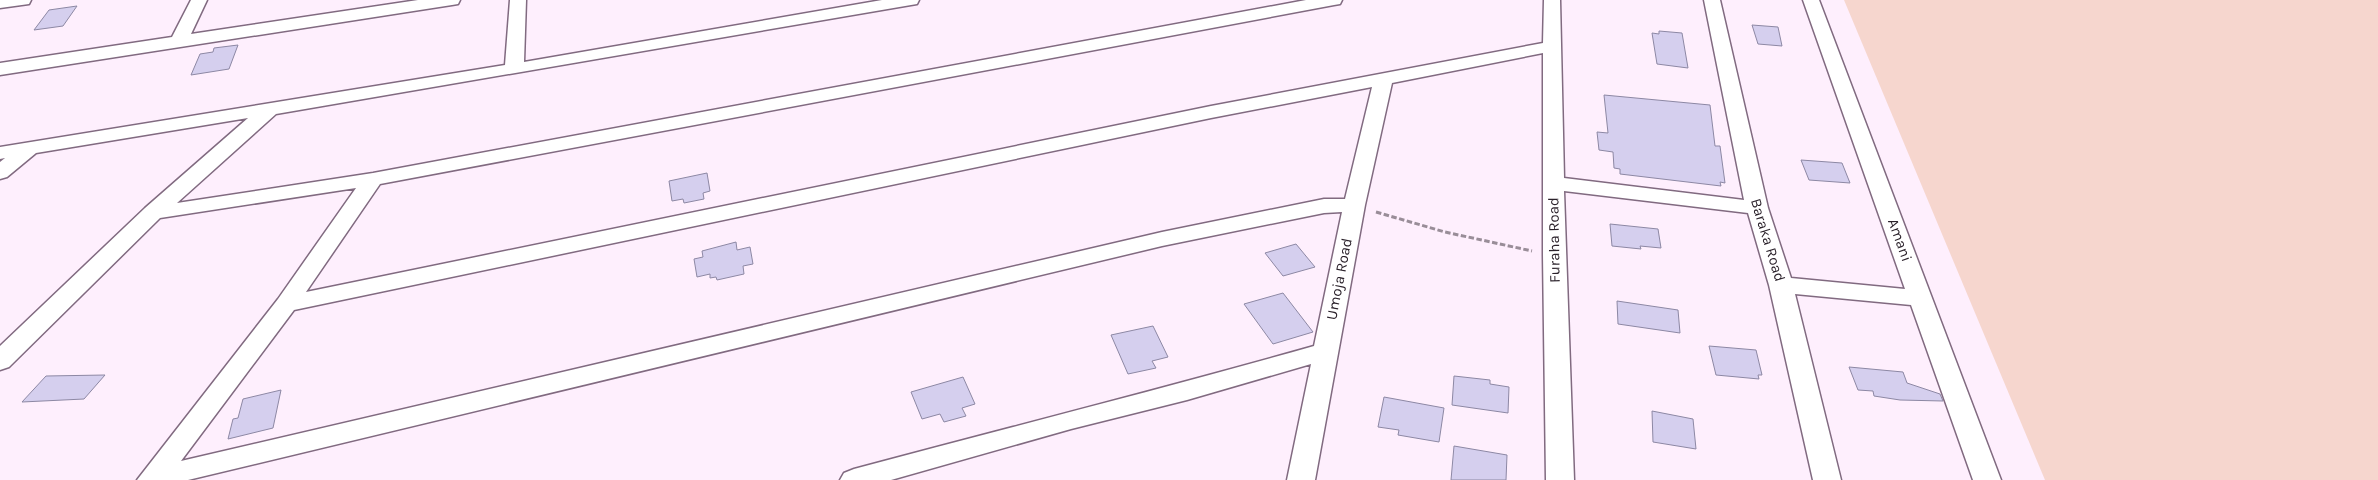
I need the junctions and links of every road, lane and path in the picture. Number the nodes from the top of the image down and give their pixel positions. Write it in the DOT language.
graph roads {
  1 [pos="22,0"];
  2 [pos="199,0"];
  3 [pos="452,0"];
  4 [pos="518,0"];
  5 [pos="911,0"];
  6 [pos="1334,0"];
  7 [pos="1552,0"];
  8 [pos="1712,0"];
  9 [pos="1810,0"];
  10 [pos="0,3"];
  11 [pos="373,6"];
  12 [pos="179,41"];
  13 [pos="1554,46"];
  14 [pos="0,69"];
  15 [pos="514,69"];
  16 [pos="1383,79"];
  17 [pos="271,108"];
  18 [pos="31,148"];
  19 [pos="0,153"];
  20 [pos="0,173"];
  21 [pos="373,178"];
  22 [pos="1554,183"];
  23 [pos="1354,205"];
  24 [pos="1757,208"];
  25 [pos="153,213"];
  26 [pos="1554,255"];
  27 [pos="1781,286"];
  28 [pos="1921,298"];
  29 [pos="286,304"];
  30 [pos="1325,351"];
  31 [pos="0,361"];
  32 [pos="152,479"];
  33 [pos="854,480"];
  34 [pos="1301,480"];
  35 [pos="1560,480"];
  36 [pos="1827,480"];
  37 [pos="1987,480"];
  1 -- 10 [label="street"];
  2 -- 12 [label="street"];
  3 -- 11 [label="street"];
  4 -- 15 [label="street"];
  5 -- 15 [label="street"];
  6 -- 21 [label="street"];
  7 -- 13 [label="street, Furaha Road"];
  8 -- 24 [label="street, Baraka Road"];
  9 -- 28 [label="street, Amani"];
  11 -- 12 [label="street"];
  12 -- 14 [label="street"];
  13 -- 16 [label="street"];
  13 -- 22 [label="street, Furaha Road"];
  15 -- 17 [label="street"];
  16 -- 23 [label="street, Umoja Road"];
  16 -- 29 [label="street"];
  17 -- 18 [label="street"];
  17 -- 25 [label="street"];
  18 -- 19 [label="street"];
  18 -- 20 [label="street"];
  21 -- 25 [label="street"];
  21 -- 29 [label="street"];
  22 -- 24 [label="street"];
  22 -- 26 [label="street, Furaha Road"];
  23 -- 26 [label="path"];
  23 -- 30 [label="street, Umoja Road"];
  23 -- 32 [label="street"];
  24 -- 27 [label="street, Baraka Road"];
  25 -- 31 [label="street"];
  26 -- 35 [label="street, Furaha Road"];
  27 -- 28 [label="street"];
  27 -- 36 [label="street, Baraka Road"];
  28 -- 37 [label="street, Amani"];
  29 -- 32 [label="street"];
  30 -- 33 [label="street"];
  30 -- 34 [label="street, Umoja Road"];
}
